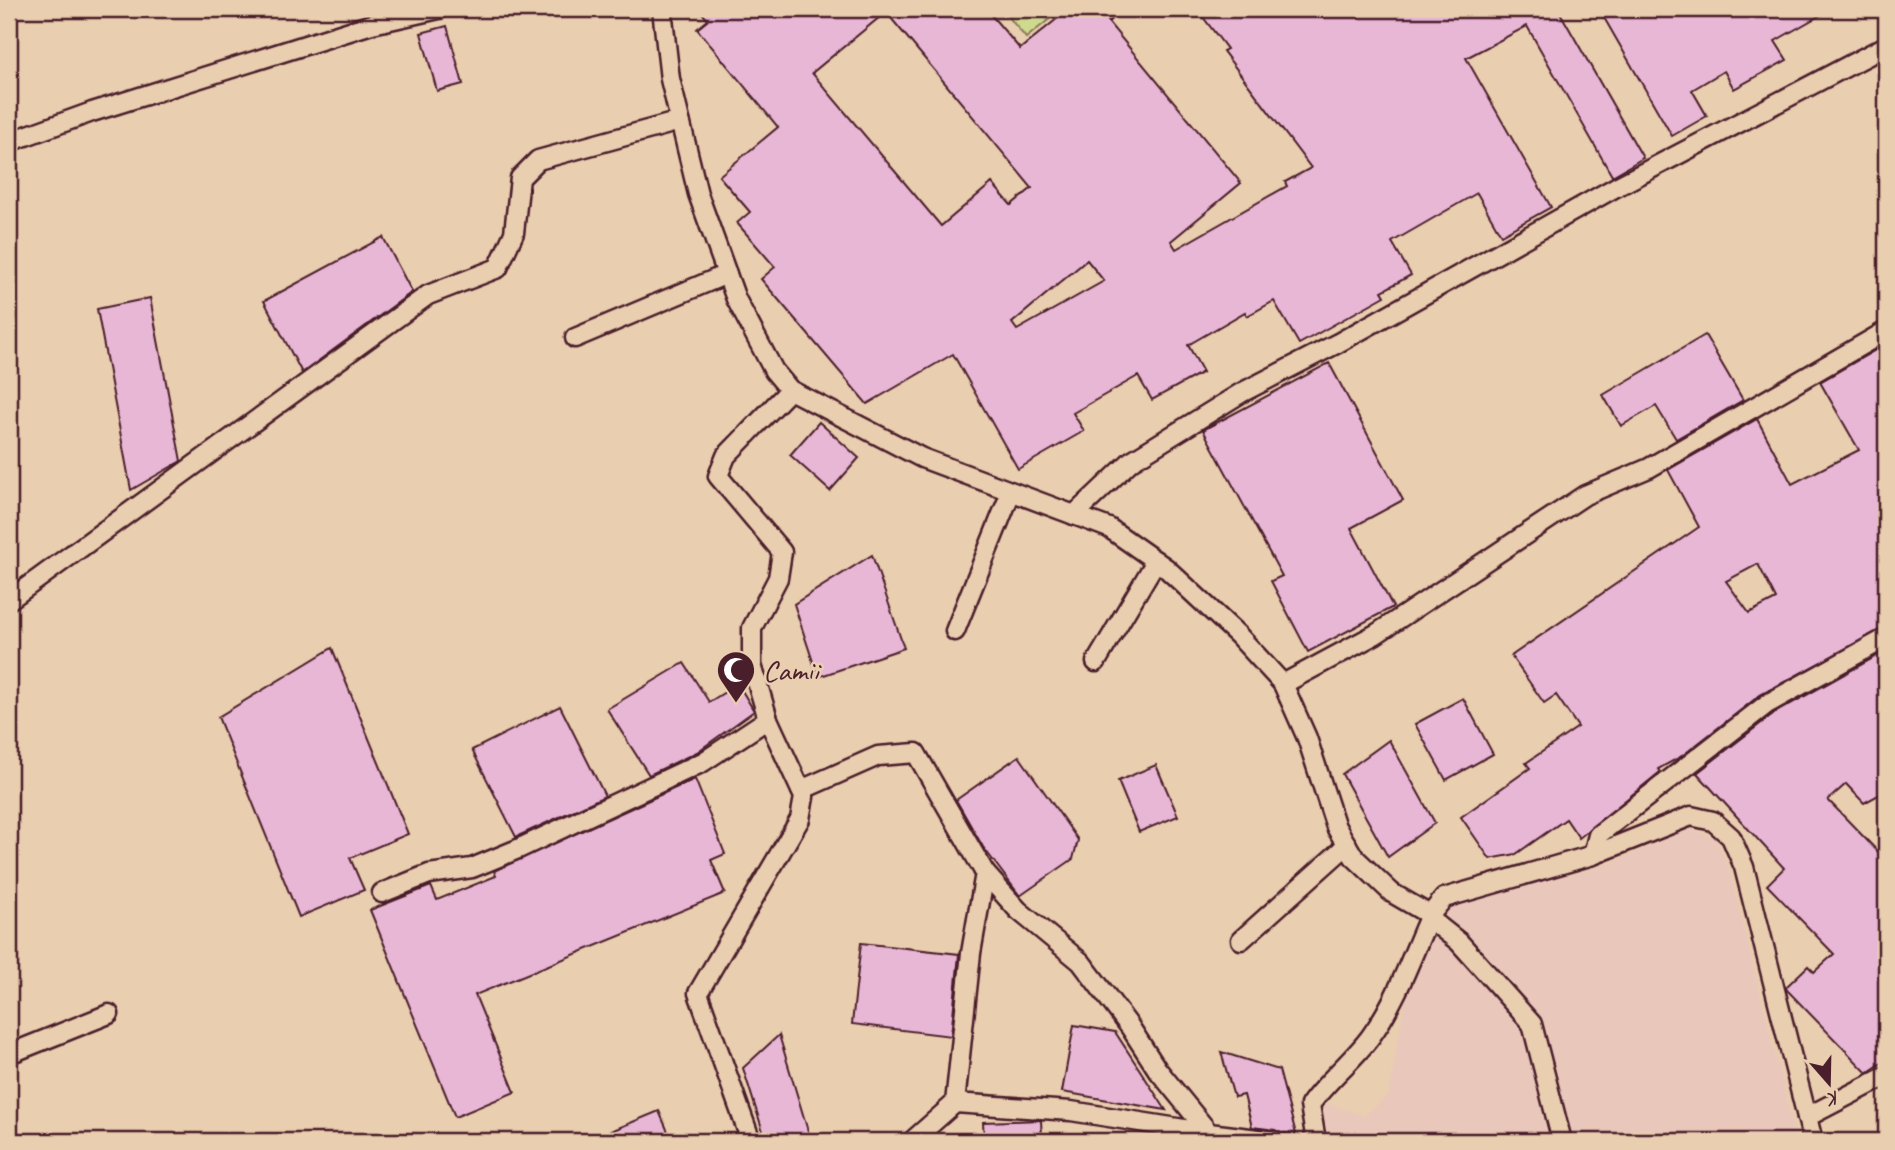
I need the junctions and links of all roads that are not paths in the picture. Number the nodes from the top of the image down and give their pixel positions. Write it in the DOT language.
graph roads {
  1 [pos="439,9"];
  2 [pos="662,9"];
  3 [pos="1886,46"];
  4 [pos="680,121"];
  5 [pos="9,142"];
  6 [pos="727,274"];
  7 [pos="1886,331"];
  8 [pos="575,338"];
  9 [pos="790,390"];
  10 [pos="1011,492"];
  11 [pos="1074,516"];
  12 [pos="1156,561"];
  13 [pos="9,600"];
  14 [pos="955,631"];
  15 [pos="1886,638"];
  16 [pos="1096,662"];
  17 [pos="1283,684"];
  18 [pos="768,719"];
  19 [pos="801,790"];
  20 [pos="1347,845"];
  21 [pos="1593,855"];
  22 [pos="985,873"];
  23 [pos="382,893"];
  24 [pos="1430,915"];
  25 [pos="1241,940"];
  26 [pos="109,1014"];
  27 [pos="9,1054"];
  28 [pos="1886,1076"];
  29 [pos="955,1102"];
  30 [pos="1807,1117"];
  31 [pos="1209,1133"];
  32 [pos="751,1141"];
  33 [pos="912,1141"];
  34 [pos="1274,1141"];
  35 [pos="1316,1141"];
  36 [pos="1562,1141"];
  37 [pos="1813,1141"];
  1 -- 5 [label="street"];
  2 -- 4 [label="street"];
  3 -- 11 [label="street"];
  4 -- 6 [label="street"];
  4 -- 13 [label="street"];
  6 -- 8 [label="street"];
  6 -- 9 [label="street"];
  7 -- 17 [label="street"];
  9 -- 10 [label="street"];
  9 -- 18 [label="street"];
  10 -- 11 [label="street"];
  10 -- 14 [label="street"];
  11 -- 12 [label="street"];
  12 -- 16 [label="street"];
  12 -- 17 [label="street"];
  15 -- 21 [label="street"];
  17 -- 20 [label="street"];
  18 -- 19 [label="street"];
  18 -- 23 [label="street"];
  19 -- 22 [label="street"];
  19 -- 32 [label="street"];
  20 -- 24 [label="street"];
  20 -- 25 [label="street"];
  21 -- 24 [label="street"];
  21 -- 30 [label="street"];
  22 -- 29 [label="street"];
  22 -- 31 [label="street"];
  24 -- 35 [label="street"];
  24 -- 36 [label="street"];
  26 -- 27 [label="street"];
  28 -- 30 [label="street"];
  29 -- 31 [label="street"];
  29 -- 33 [label="street"];
  30 -- 37 [label="street"];
  31 -- 34 [label="street"];
}
